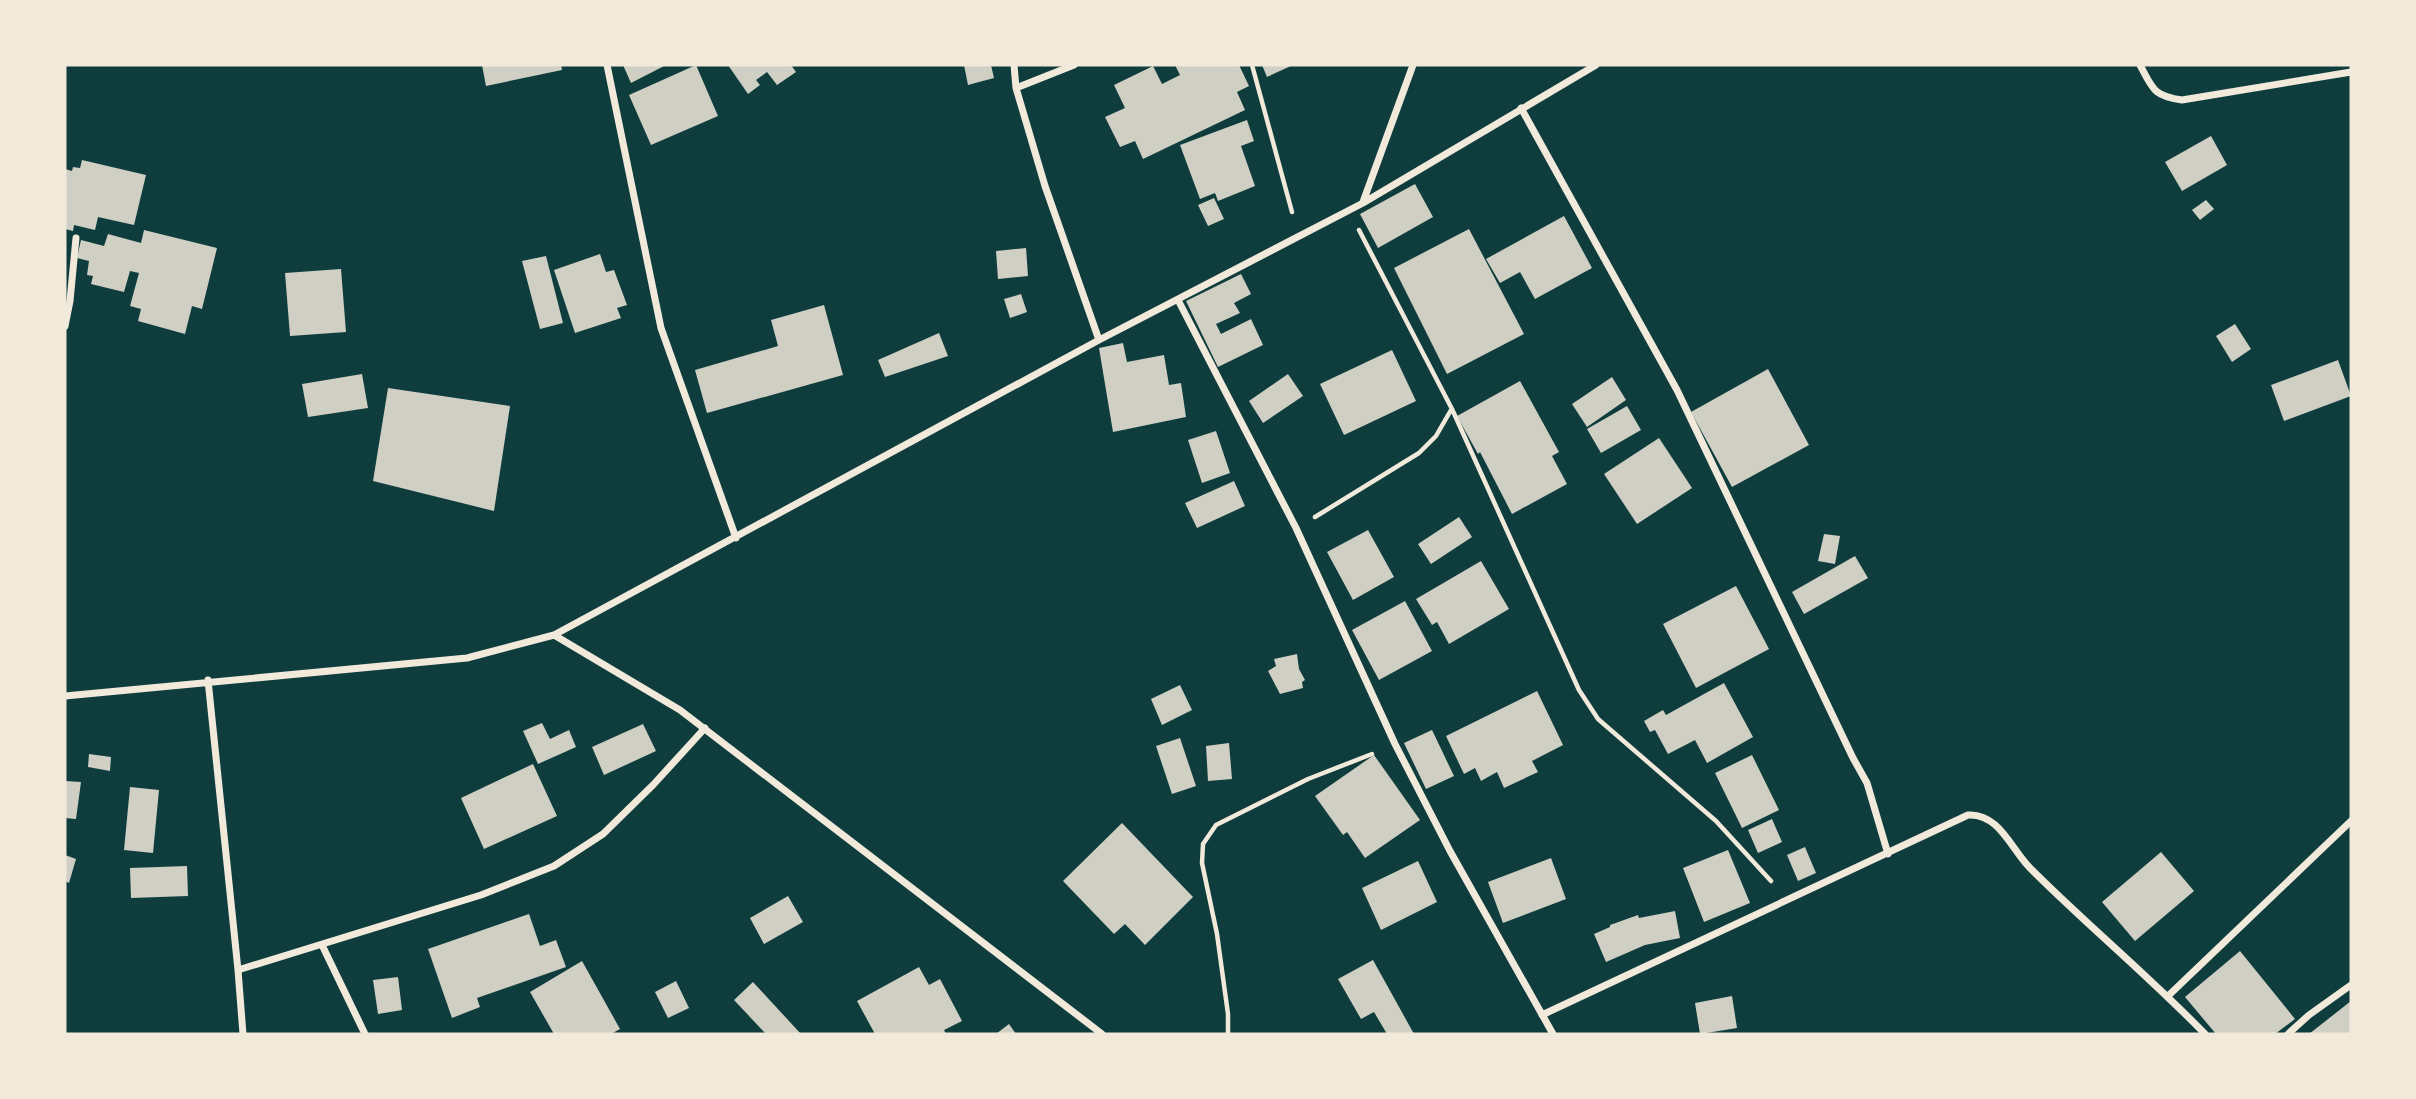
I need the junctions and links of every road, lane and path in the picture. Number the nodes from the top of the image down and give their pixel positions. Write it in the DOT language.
graph roads {
  1 [pos="607,65"];
  2 [pos="1014,65"];
  3 [pos="1074,65"];
  4 [pos="1252,65"];
  5 [pos="1413,65"];
  6 [pos="1596,65"];
  7 [pos="2140,65"];
  8 [pos="2351,72"];
  9 [pos="1016,88"];
  10 [pos="1521,108"];
  11 [pos="1363,203"];
  12 [pos="1349,211"];
  13 [pos="1299,236"];
  14 [pos="76,238"];
  15 [pos="1178,300"];
  16 [pos="65,326"];
  17 [pos="1099,340"];
  18 [pos="1452,409"];
  19 [pos="1296,528"];
  20 [pos="736,538"];
  21 [pos="554,635"];
  22 [pos="208,680"];
  23 [pos="65,696"];
  24 [pos="705,728"];
  25 [pos="1395,744"];
  26 [pos="2351,821"];
  27 [pos="1888,854"];
  28 [pos="1788,900"];
  29 [pos="322,945"];
  30 [pos="239,970"];
  31 [pos="2351,985"];
  32 [pos="2168,996"];
  33 [pos="1542,1015"];
  34 [pos="243,1034"];
  35 [pos="365,1034"];
  36 [pos="1102,1034"];
  37 [pos="1228,1034"];
  38 [pos="1553,1034"];
  39 [pos="2205,1034"];
  40 [pos="2288,1034"];
  1 -- 20 [label="street"];
  2 -- 9 [label="street"];
  3 -- 9 [label="street"];
  4 -- 13 [label="path"];
  5 -- 11 [label="street"];
  6 -- 10 [label="street"];
  7 -- 8 [label="street"];
  9 -- 17 [label="street"];
  10 -- 11 [label="street"];
  10 -- 27 [label="street"];
  11 -- 12 [label="street"];
  12 -- 13 [label="street"];
  12 -- 18 [label="path"];
  13 -- 15 [label="street"];
  14 -- 16 [label="street"];
  15 -- 17 [label="street"];
  15 -- 19 [label="street"];
  17 -- 20 [label="street"];
  18 -- 19 [label="path"];
  18 -- 28 [label="path"];
  19 -- 25 [label="street"];
  20 -- 21 [label="street"];
  21 -- 22 [label="street"];
  21 -- 24 [label="street"];
  22 -- 23 [label="street"];
  22 -- 30 [label="street"];
  24 -- 29 [label="street"];
  24 -- 36 [label="street"];
  25 -- 33 [label="street"];
  25 -- 37 [label="path"];
  26 -- 32 [label="street"];
  27 -- 28 [label="street"];
  27 -- 32 [label="street"];
  28 -- 33 [label="street"];
  29 -- 30 [label="street"];
  29 -- 35 [label="street"];
  30 -- 34 [label="street"];
  31 -- 40 [label="street"];
  32 -- 39 [label="street"];
  33 -- 38 [label="street"];
}
